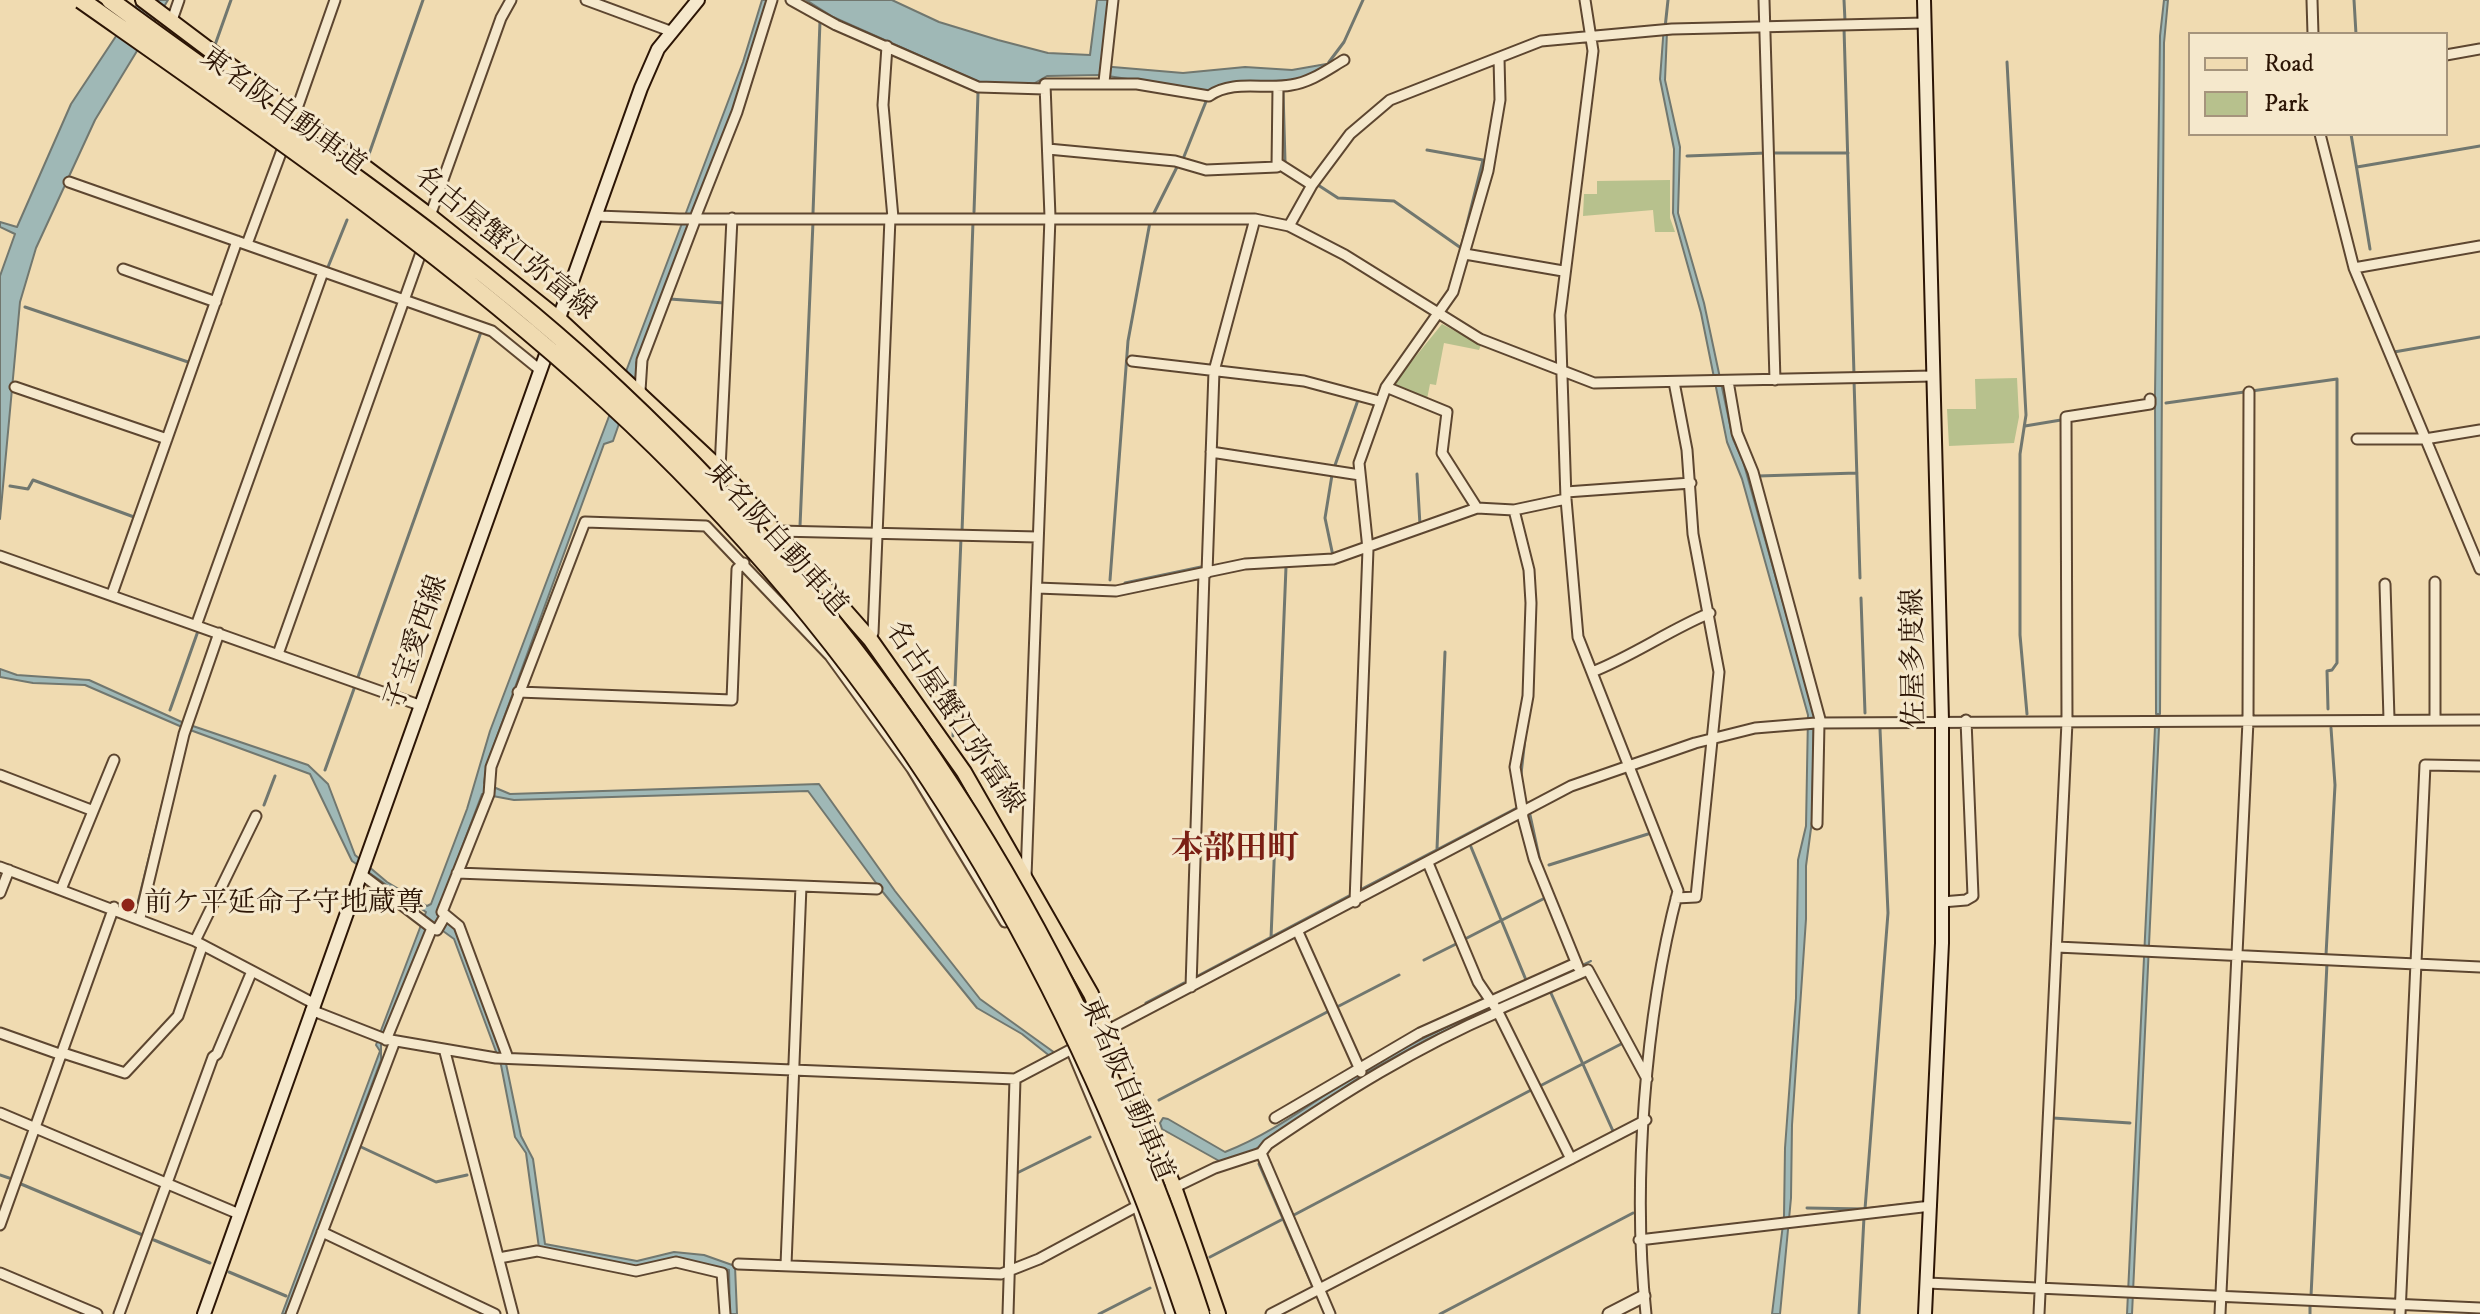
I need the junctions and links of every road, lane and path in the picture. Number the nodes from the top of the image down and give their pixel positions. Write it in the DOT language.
graph roads {
  1 [pos="81,0"];
  2 [pos="110,0"];
  3 [pos="143,0"];
  4 [pos="179,0"];
  5 [pos="335,0"];
  6 [pos="511,0"];
  7 [pos="586,0"];
  8 [pos="698,0"];
  9 [pos="772,0"];
  10 [pos="791,0"];
  11 [pos="1113,0"];
  12 [pos="1585,0"];
  13 [pos="1764,0"];
  14 [pos="1924,0"];
  15 [pos="2312,0"];
  16 [pos="168,20"];
  17 [pos="1925,23"];
  18 [pos="1764,27"];
  19 [pos="670,31"];
  20 [pos="2313,32"];
  21 [pos="1592,37"];
  22 [pos="887,46"];
  23 [pos="2480,49"];
  24 [pos="2448,55"];
  25 [pos="1499,58"];
  26 [pos="1344,60"];
  27 [pos="1104,80"];
  28 [pos="1278,87"];
  29 [pos="1045,89"];
  30 [pos="294,117"];
  31 [pos="2321,136"];
  32 [pos="1048,149"];
  33 [pos="1279,164"];
  34 [pos="69,182"];
  35 [pos="1312,185"];
  36 [pos="597,216"];
  37 [pos="430,217"];
  38 [pos="1050,217"];
  39 [pos="696,218"];
  40 [pos="732,218"];
  41 [pos="892,218"];
  42 [pos="1255,219"];
  43 [pos="1289,226"];
  44 [pos="242,242"];
  45 [pos="2480,246"];
  46 [pos="1465,254"];
  47 [pos="2354,268"];
  48 [pos="123,269"];
  49 [pos="1563,271"];
  50 [pos="323,272"];
  51 [pos="404,300"];
  52 [pos="216,302"];
  53 [pos="1439,316"];
  54 [pos="560,320"];
  55 [pos="1132,361"];
  56 [pos="540,370"];
  57 [pos="1214,371"];
  58 [pos="1561,373"];
  59 [pos="1933,376"];
  60 [pos="1775,380"];
  61 [pos="1726,381"];
  62 [pos="1674,382"];
  63 [pos="15,387"];
  64 [pos="1386,387"];
  65 [pos="639,390"];
  66 [pos="2249,392"];
  67 [pos="2150,399"];
  68 [pos="1379,401"];
  69 [pos="2480,430"];
  70 [pos="167,439"];
  71 [pos="2357,439"];
  72 [pos="2425,439"];
  73 [pos="1211,452"];
  74 [pos="720,469"];
  75 [pos="1360,475"];
  76 [pos="1691,483"];
  77 [pos="1566,495"];
  78 [pos="1477,508"];
  79 [pos="1514,510"];
  80 [pos="778,531"];
  81 [pos="878,532"];
  82 [pos="1038,537"];
  83 [pos="1368,549"];
  84 [pos="0,556"];
  85 [pos="744,563"];
  86 [pos="2480,569"];
  87 [pos="1206,573"];
  88 [pos="2435,582"];
  89 [pos="2385,584"];
  90 [pos="1037,588"];
  91 [pos="112,594"];
  92 [pos="1710,613"];
  93 [pos="197,623"];
  94 [pos="219,633"];
  95 [pos="870,639"];
  96 [pos="278,654"];
  97 [pos="1592,672"];
  98 [pos="518,692"];
  99 [pos="422,706"];
  100 [pos="2389,719"];
  101 [pos="2435,719"];
  102 [pos="1942,720"];
  103 [pos="1966,720"];
  104 [pos="2480,720"];
  105 [pos="2248,721"];
  106 [pos="2067,722"];
  107 [pos="1819,723"];
  108 [pos="1713,739"];
  109 [pos="114,760"];
  110 [pos="1628,764"];
  111 [pos="2480,766"];
  112 [pos="0,775"];
  113 [pos="91,810"];
  114 [pos="1522,814"];
  115 [pos="256,816"];
  116 [pos="1817,824"];
  117 [pos="1428,863"];
  118 [pos="5,868"];
  119 [pos="457,873"];
  120 [pos="361,874"];
  121 [pos="1026,877"];
  122 [pos="801,886"];
  123 [pos="62,887"];
  124 [pos="877,889"];
  125 [pos="0,893"];
  126 [pos="1676,898"];
  127 [pos="1355,902"];
  128 [pos="1942,902"];
  129 [pos="114,907"];
  130 [pos="445,916"];
  131 [pos="140,918"];
  132 [pos="435,928"];
  133 [pos="1298,932"];
  134 [pos="199,944"];
  135 [pos="2057,947"];
  136 [pos="2236,954"];
  137 [pos="2418,964"];
  138 [pos="2480,967"];
  139 [pos="1578,968"];
  140 [pos="252,971"];
  141 [pos="1191,987"];
  142 [pos="312,1006"];
  143 [pos="1495,1007"];
  144 [pos="1108,1030"];
  145 [pos="0,1033"];
  146 [pos="386,1039"];
  147 [pos="1072,1051"];
  148 [pos="445,1052"];
  149 [pos="63,1054"];
  150 [pos="508,1058"];
  151 [pos="793,1070"];
  152 [pos="1362,1073"];
  153 [pos="1015,1079"];
  154 [pos="1647,1079"];
  155 [pos="0,1113"];
  156 [pos="1275,1118"];
  157 [pos="1646,1120"];
  158 [pos="36,1129"];
  159 [pos="1261,1153"];
  160 [pos="1571,1159"];
  161 [pos="166,1184"];
  162 [pos="1174,1187"];
  163 [pos="1137,1206"];
  164 [pos="1931,1206"];
  165 [pos="239,1214"];
  166 [pos="0,1225"];
  167 [pos="322,1232"];
  168 [pos="1639,1240"];
  169 [pos="499,1258"];
  170 [pos="738,1264"];
  171 [pos="786,1265"];
  172 [pos="1010,1272"];
  173 [pos="0,1273"];
  174 [pos="1927,1283"];
  175 [pos="1319,1289"];
  176 [pos="2040,1289"];
  177 [pos="1644,1296"];
  178 [pos="2221,1297"];
  179 [pos="2480,1308"];
  180 [pos="2400,1310"];
  181 [pos="97,1314"];
  182 [pos="119,1314"];
  183 [pos="204,1314"];
  184 [pos="291,1314"];
  185 [pos="495,1314"];
  186 [pos="513,1314"];
  187 [pos="725,1314"];
  188 [pos="1008,1314"];
  189 [pos="1171,1314"];
  190 [pos="1185,1314"];
  191 [pos="1201,1314"];
  192 [pos="1218,1314"];
  193 [pos="1271,1314"];
  194 [pos="1330,1314"];
  195 [pos="1609,1314"];
  196 [pos="1646,1314"];
  197 [pos="1925,1314"];
  198 [pos="2039,1314"];
  199 [pos="2220,1314"];
  1 -- 190 [label="highway, 東名阪自動車道, bridge"];
  2 -- 191 [label="highway, 東名阪自動車道, bridge"];
  3 -- 16 [label="main road, 名古屋蟹江弥富線"];
  4 -- 16 [label="street"];
  5 -- 30 [label="street"];
  6 -- 37 [label="street"];
  7 -- 19 [label="street"];
  8 -- 19 [label="main road, 子宝愛西線"];
  9 -- 39 [label="street"];
  10 -- 22 [label="street"];
  11 -- 27 [label="street"];
  12 -- 21 [label="street"];
  13 -- 18 [label="street"];
  14 -- 17 [label="main road, 佐屋多度線"];
  15 -- 20 [label="street"];
  16 -- 30 [label="main road, 名古屋蟹江弥富線"];
  17 -- 18 [label="street"];
  17 -- 59 [label="main road, 佐屋多度線"];
  18 -- 21 [label="street"];
  18 -- 60 [label="street"];
  19 -- 36 [label="main road, 子宝愛西線"];
  21 -- 25 [label="street"];
  21 -- 49 [label="street"];
  22 -- 29 [label="street"];
  22 -- 41 [label="street"];
  23 -- 24 [label="street"];
  25 -- 35 [label="street"];
  25 -- 46 [label="street"];
  26 -- 28 [label="street"];
  27 -- 28 [label="street"];
  27 -- 29 [label="street"];
  28 -- 33 [label="street"];
  29 -- 32 [label="street"];
  30 -- 37 [label="main road, 名古屋蟹江弥富線"];
  30 -- 44 [label="street"];
  31 -- 47 [label="street"];
  32 -- 33 [label="street"];
  32 -- 38 [label="street"];
  33 -- 35 [label="street"];
  34 -- 44 [label="street"];
  35 -- 43 [label="street"];
  36 -- 39 [label="street"];
  36 -- 54 [label="main road, 子宝愛西線"];
  37 -- 51 [label="street"];
  37 -- 54 [label="main road, 名古屋蟹江弥富線"];
  38 -- 41 [label="street"];
  38 -- 42 [label="street"];
  38 -- 82 [label="street"];
  39 -- 40 [label="street"];
  39 -- 65 [label="street"];
  40 -- 41 [label="street"];
  40 -- 74 [label="street"];
  41 -- 81 [label="street"];
  42 -- 43 [label="street"];
  42 -- 57 [label="street"];
  43 -- 53 [label="street"];
  44 -- 50 [label="street"];
  44 -- 52 [label="street"];
  45 -- 47 [label="street"];
  46 -- 49 [label="street"];
  46 -- 53 [label="street"];
  47 -- 72 [label="street"];
  48 -- 52 [label="street"];
  49 -- 58 [label="street"];
  50 -- 51 [label="street"];
  50 -- 93 [label="street"];
  51 -- 56 [label="street"];
  51 -- 96 [label="street"];
  52 -- 70 [label="street"];
  53 -- 58 [label="street"];
  53 -- 64 [label="street"];
  54 -- 56 [label="main road, 子宝愛西線"];
  54 -- 65 [label="main road, 名古屋蟹江弥富線"];
  55 -- 57 [label="street"];
  56 -- 99 [label="main road, 子宝愛西線"];
  57 -- 68 [label="street"];
  57 -- 73 [label="street"];
  58 -- 62 [label="street"];
  58 -- 77 [label="street"];
  59 -- 60 [label="street"];
  59 -- 102 [label="main road, 佐屋多度線"];
  60 -- 61 [label="street"];
  61 -- 62 [label="street"];
  61 -- 107 [label="street"];
  62 -- 76 [label="street"];
  63 -- 70 [label="street"];
  64 -- 68 [label="street"];
  64 -- 78 [label="street"];
  65 -- 74 [label="main road, 名古屋蟹江弥富線"];
  66 -- 105 [label="street"];
  67 -- 106 [label="street"];
  68 -- 75 [label="street"];
  69 -- 72 [label="street"];
  70 -- 91 [label="street"];
  71 -- 72 [label="street"];
  72 -- 86 [label="street"];
  73 -- 75 [label="street"];
  73 -- 87 [label="street"];
  74 -- 80 [label="main road, 名古屋蟹江弥富線"];
  75 -- 83 [label="street"];
  76 -- 77 [label="street"];
  76 -- 92 [label="street"];
  77 -- 79 [label="street"];
  77 -- 97 [label="street"];
  78 -- 79 [label="street"];
  78 -- 83 [label="street"];
  79 -- 114 [label="street"];
  80 -- 81 [label="street"];
  80 -- 95 [label="main road, 名古屋蟹江弥富線"];
  81 -- 82 [label="street"];
  81 -- 95 [label="street"];
  82 -- 90 [label="street"];
  83 -- 87 [label="street"];
  83 -- 127 [label="street"];
  84 -- 91 [label="street"];
  85 -- 98 [label="street"];
  85 -- 98 [label="street"];
  85 -- 147 [label="street"];
  87 -- 90 [label="street"];
  87 -- 141 [label="street"];
  88 -- 101 [label="street"];
  89 -- 100 [label="street"];
  90 -- 121 [label="street"];
  91 -- 93 [label="street"];
  92 -- 97 [label="street"];
  92 -- 108 [label="street"];
  93 -- 94 [label="street"];
  94 -- 96 [label="street"];
  94 -- 131 [label="street"];
  95 -- 121 [label="main road, 名古屋蟹江弥富線"];
  96 -- 99 [label="street"];
  97 -- 110 [label="street"];
  98 -- 119 [label="street"];
  99 -- 120 [label="main road, 子宝愛西線"];
  100 -- 101 [label="street"];
  100 -- 105 [label="street"];
  101 -- 104 [label="street"];
  102 -- 103 [label="street"];
  102 -- 107 [label="street"];
  102 -- 128 [label="main road, 佐屋多度線"];
  103 -- 106 [label="street"];
  103 -- 128 [label="street"];
  105 -- 106 [label="street"];
  105 -- 136 [label="street"];
  106 -- 135 [label="street"];
  107 -- 108 [label="street"];
  107 -- 116 [label="street"];
  108 -- 110 [label="street"];
  108 -- 126 [label="street"];
  109 -- 113 [label="street"];
  110 -- 114 [label="street"];
  110 -- 126 [label="street"];
  111 -- 137 [label="street"];
  112 -- 113 [label="street"];
  113 -- 123 [label="street"];
  114 -- 117 [label="street"];
  114 -- 139 [label="street"];
  115 -- 134 [label="street"];
  117 -- 127 [label="street"];
  117 -- 143 [label="street"];
  118 -- 123 [label="street"];
  118 -- 125 [label="street"];
  119 -- 122 [label="street"];
  119 -- 130 [label="street"];
  120 -- 132 [label="street"];
  120 -- 142 [label="main road, 子宝愛西線"];
  121 -- 144 [label="main road, 名古屋蟹江弥富線"];
  122 -- 124 [label="street"];
  122 -- 151 [label="street"];
  123 -- 129 [label="street"];
  126 -- 154 [label="street"];
  127 -- 133 [label="street"];
  128 -- 164 [label="main road, 佐屋多度線"];
  129 -- 131 [label="street"];
  129 -- 149 [label="street"];
  130 -- 132 [label="street"];
  130 -- 150 [label="street"];
  131 -- 134 [label="street"];
  132 -- 146 [label="street"];
  133 -- 141 [label="street"];
  133 -- 152 [label="street"];
  134 -- 140 [label="street"];
  134 -- 149 [label="street"];
  135 -- 136 [label="street"];
  135 -- 176 [label="street"];
  136 -- 137 [label="street"];
  136 -- 178 [label="street"];
  137 -- 138 [label="street"];
  137 -- 180 [label="street"];
  139 -- 143 [label="street"];
  139 -- 154 [label="street"];
  140 -- 142 [label="street"];
  140 -- 161 [label="street"];
  141 -- 144 [label="street"];
  142 -- 146 [label="street"];
  142 -- 165 [label="main road, 子宝愛西線"];
  143 -- 152 [label="street"];
  143 -- 160 [label="street"];
  144 -- 147 [label="street"];
  144 -- 162 [label="main road, 名古屋蟹江弥富線"];
  145 -- 149 [label="street"];
  146 -- 148 [label="street"];
  146 -- 167 [label="street"];
  147 -- 153 [label="street"];
  147 -- 163 [label="street"];
  148 -- 150 [label="street"];
  148 -- 169 [label="street"];
  149 -- 158 [label="street"];
  150 -- 151 [label="street"];
  151 -- 153 [label="street"];
  151 -- 171 [label="street"];
  152 -- 156 [label="street"];
  152 -- 159 [label="street"];
  153 -- 172 [label="street"];
  154 -- 157 [label="street"];
  155 -- 158 [label="street"];
  157 -- 160 [label="street"];
  157 -- 168 [label="street"];
  158 -- 161 [label="street"];
  158 -- 166 [label="street"];
  159 -- 162 [label="street"];
  159 -- 175 [label="street"];
  160 -- 175 [label="street"];
  161 -- 165 [label="street"];
  161 -- 182 [label="street"];
  162 -- 163 [label="street"];
  162 -- 192 [label="main road, 名古屋蟹江弥富線"];
  163 -- 172 [label="street"];
  163 -- 189 [label="street"];
  164 -- 168 [label="street"];
  164 -- 174 [label="main road, 佐屋多度線"];
  165 -- 183 [label="main road, 子宝愛西線"];
  167 -- 184 [label="street"];
  167 -- 185 [label="street"];
  168 -- 177 [label="street"];
  169 -- 186 [label="street"];
  169 -- 187 [label="street"];
  170 -- 171 [label="street"];
  171 -- 172 [label="street"];
  172 -- 188 [label="street"];
  173 -- 181 [label="street"];
  174 -- 176 [label="street"];
  174 -- 197 [label="main road, 佐屋多度線"];
  175 -- 193 [label="street"];
  175 -- 194 [label="street"];
  176 -- 178 [label="street"];
  176 -- 198 [label="street"];
  177 -- 195 [label="street"];
  177 -- 196 [label="street"];
  178 -- 180 [label="street"];
  178 -- 199 [label="street"];
  179 -- 180 [label="street"];
}
